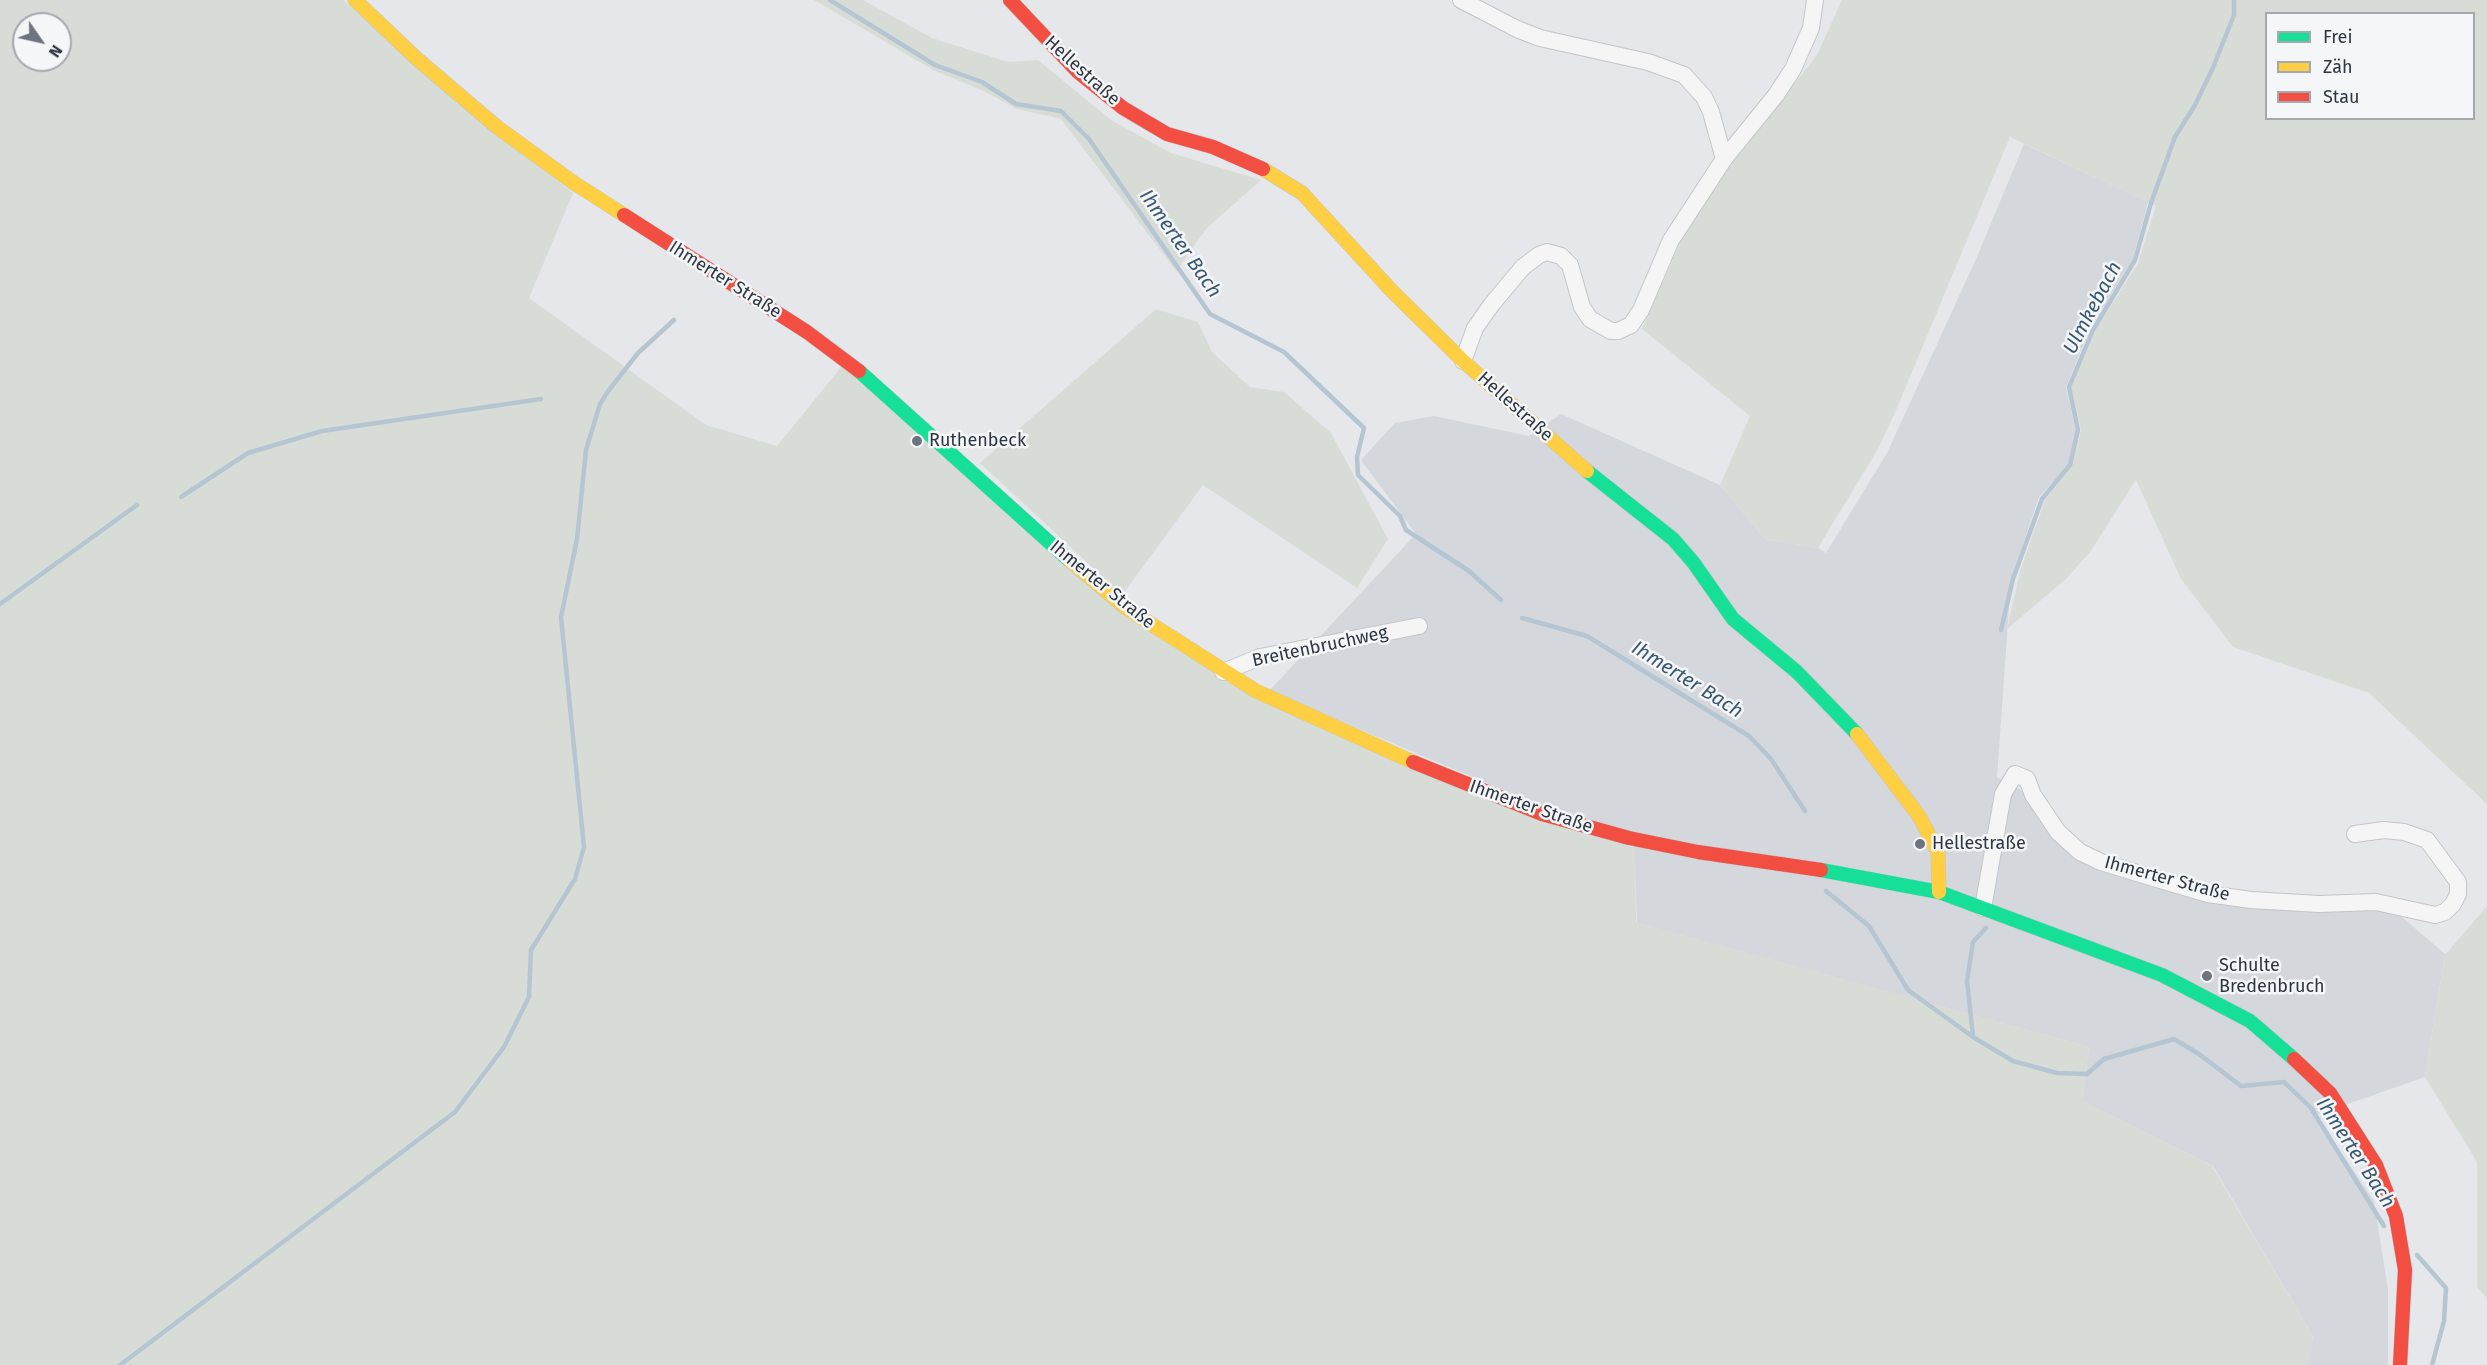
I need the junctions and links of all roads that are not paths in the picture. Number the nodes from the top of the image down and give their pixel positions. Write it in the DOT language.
graph roads {
  1 [pos="355,0"];
  2 [pos="1010,0"];
  3 [pos="1461,0"];
  4 [pos="1815,0"];
  5 [pos="1724,159"];
  6 [pos="1463,361"];
  7 [pos="1419,626"];
  8 [pos="1223,672"];
  9 [pos="2355,834"];
  10 [pos="1939,892"];
  11 [pos="1983,908"];
  12 [pos="2400,1365"];
  1 -- 8 [label="main road, Ihmerter Straße"];
  2 -- 6 [label="main road, Hellestraße"];
  3 -- 5 [label="street"];
  4 -- 5 [label="street"];
  5 -- 6 [label="street"];
  6 -- 10 [label="main road, Hellestraße"];
  7 -- 8 [label="street, Breitenbruchweg"];
  8 -- 10 [label="main road, Ihmerter Straße"];
  9 -- 11 [label="street, Ihmerter Straße"];
  10 -- 11 [label="main road, Ihmerter Straße"];
  11 -- 12 [label="main road, Ihmerter Straße"];
}
